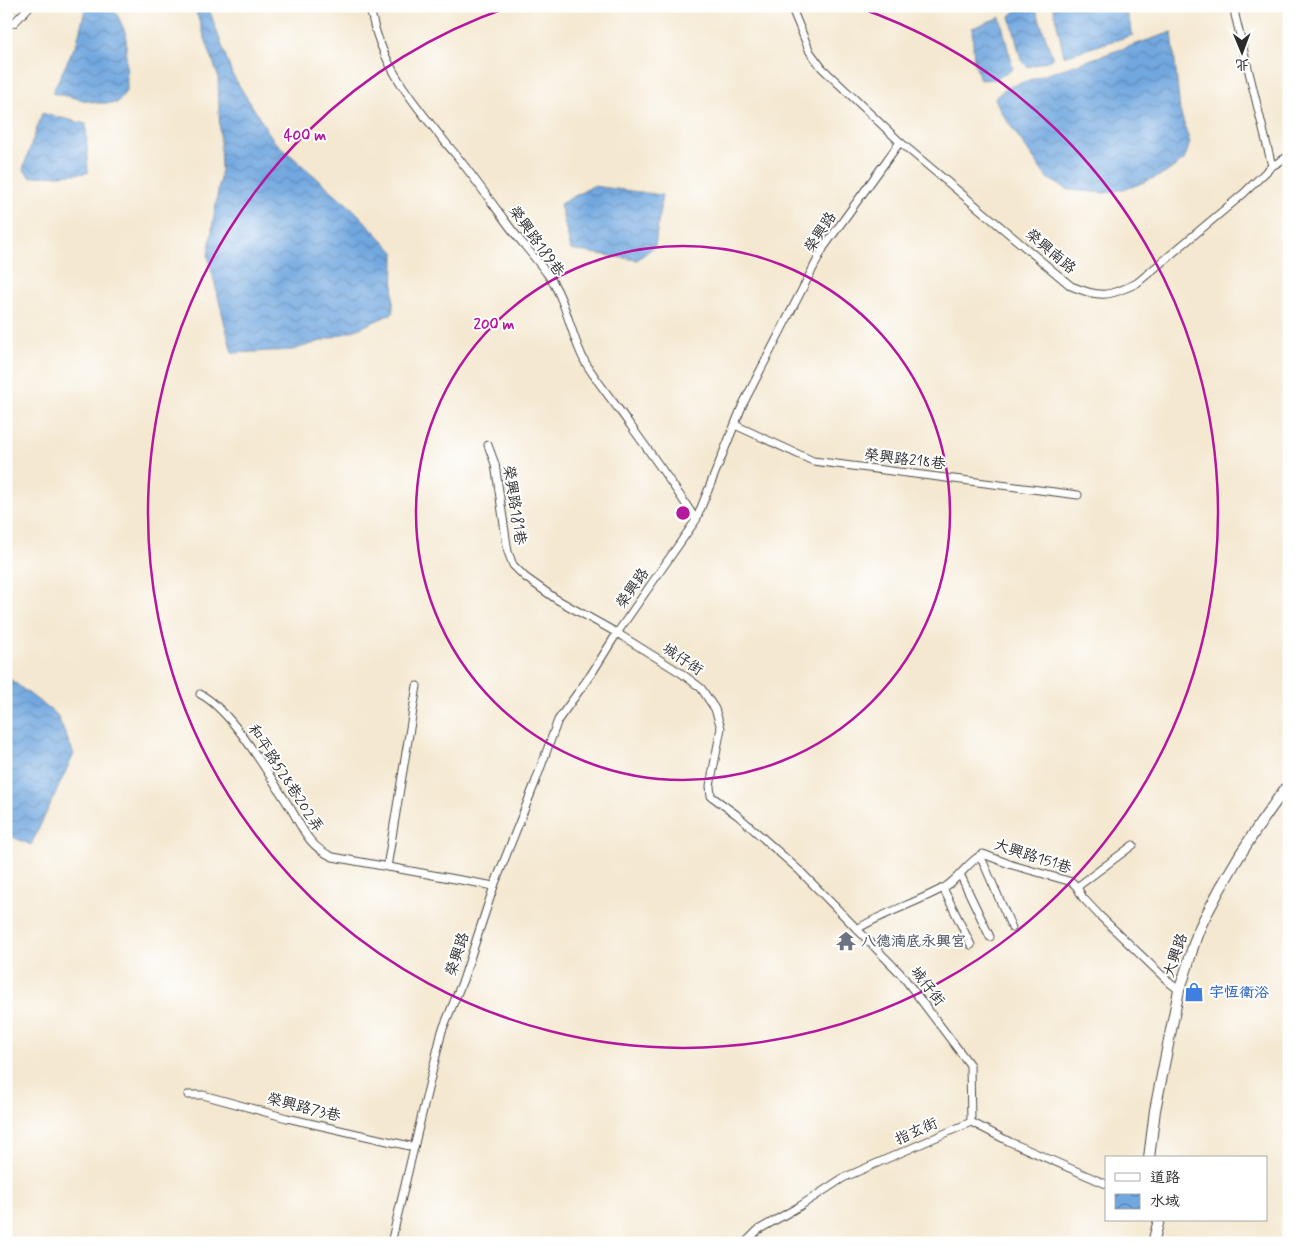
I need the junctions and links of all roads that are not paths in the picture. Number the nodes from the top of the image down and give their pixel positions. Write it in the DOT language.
graph roads {
  1 [pos="30,6"];
  2 [pos="370,6"];
  3 [pos="791,6"];
  4 [pos="1235,6"];
  5 [pos="6,25"];
  6 [pos="900,142"];
  7 [pos="1289,156"];
  8 [pos="1272,166"];
  9 [pos="735,426"];
  10 [pos="488,446"];
  11 [pos="1078,496"];
  12 [pos="696,520"];
  13 [pos="617,633"];
  14 [pos="417,686"];
  15 [pos="200,694"];
  16 [pos="1289,784"];
  17 [pos="1133,845"];
  18 [pos="980,855"];
  19 [pos="387,867"];
  20 [pos="960,874"];
  21 [pos="494,886"];
  22 [pos="1077,886"];
  23 [pos="943,888"];
  24 [pos="1012,928"];
  25 [pos="857,929"];
  26 [pos="990,937"];
  27 [pos="971,945"];
  28 [pos="1179,990"];
  29 [pos="188,1095"];
  30 [pos="971,1122"];
  31 [pos="414,1147"];
  32 [pos="1149,1156"];
  33 [pos="1105,1184"];
  34 [pos="1158,1222"];
  35 [pos="391,1243"];
  36 [pos="745,1243"];
  37 [pos="1153,1243"];
  1 -- 5 [label="street"];
  2 -- 12 [label="street, 榮興路189巷"];
  3 -- 6 [label="street"];
  4 -- 8 [label="street"];
  6 -- 8 [label="street, 榮興南路"];
  6 -- 9 [label="street, 榮興路"];
  7 -- 8 [label="street, 榮興南路"];
  9 -- 11 [label="street, 榮興路218巷"];
  9 -- 12 [label="street, 榮興路"];
  10 -- 13 [label="street, 榮興路181巷"];
  12 -- 13 [label="street, 榮興路"];
  13 -- 21 [label="street, 榮興路"];
  13 -- 25 [label="street, 城仔街"];
  14 -- 19 [label="street"];
  15 -- 19 [label="street, 和平路528巷202弄"];
  16 -- 28 [label="street, 大興路"];
  17 -- 22 [label="street"];
  18 -- 20 [label="street, 大興路151巷"];
  18 -- 22 [label="street, 大興路151巷"];
  18 -- 24 [label="street"];
  19 -- 21 [label="street, 和平路528巷202弄"];
  20 -- 23 [label="street, 大興路151巷"];
  20 -- 26 [label="street"];
  21 -- 31 [label="street, 榮興路"];
  22 -- 28 [label="street, 大興路151巷"];
  23 -- 25 [label="street, 大興路151巷"];
  23 -- 27 [label="street"];
  25 -- 30 [label="street, 城仔街"];
  28 -- 32 [label="street, 大興路"];
  29 -- 31 [label="street, 榮興路73巷"];
  30 -- 33 [label="street"];
  30 -- 36 [label="street, 指玄街"];
  31 -- 35 [label="street, 榮興路"];
  34 -- 37 [label="street"];
}
